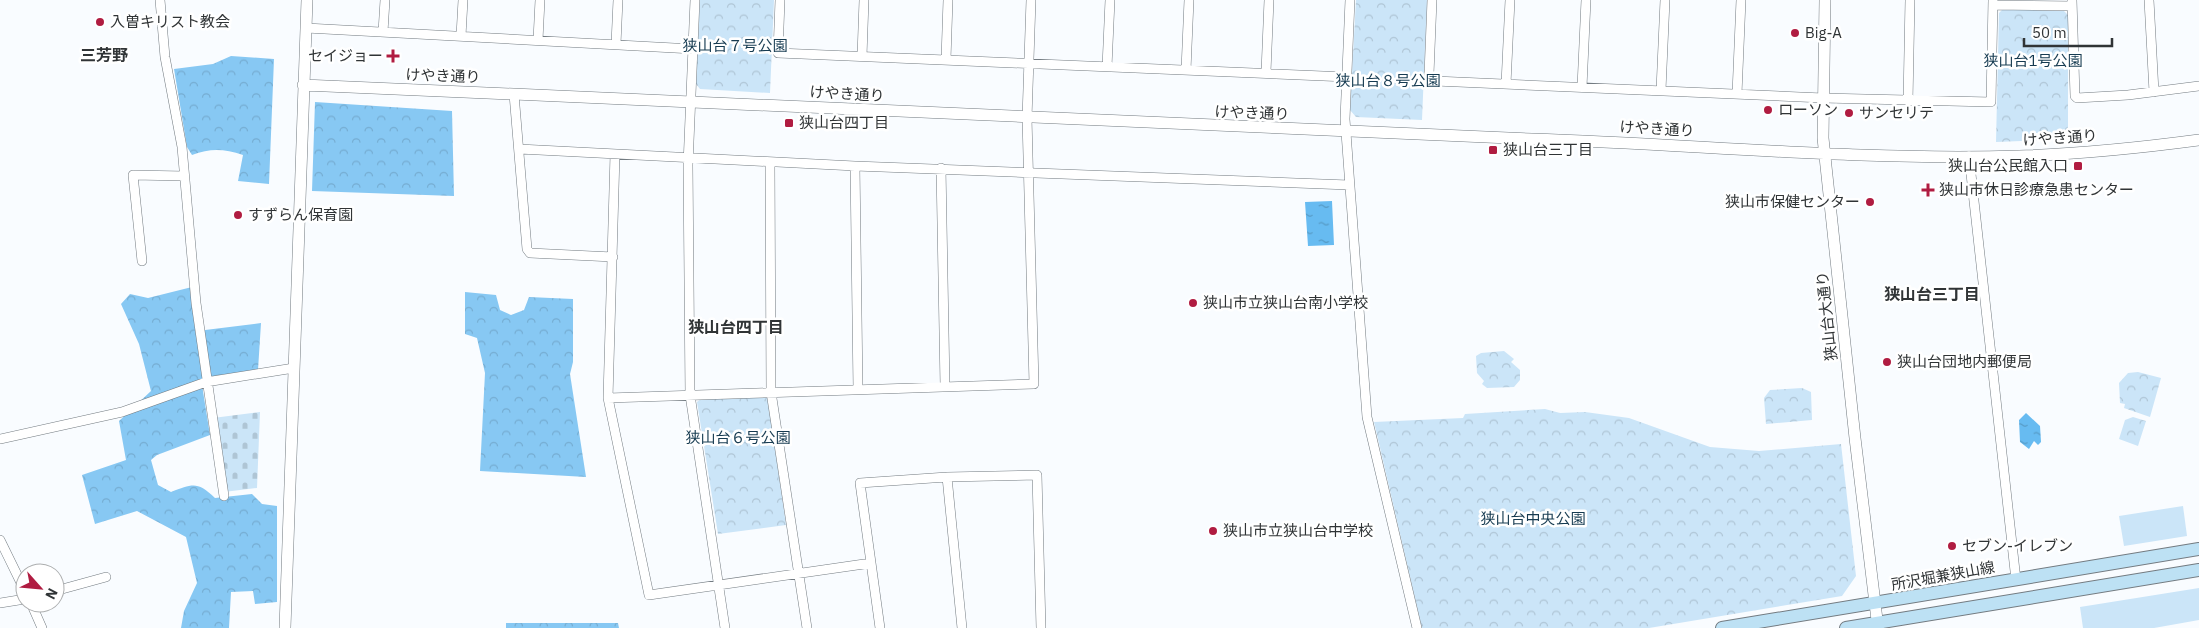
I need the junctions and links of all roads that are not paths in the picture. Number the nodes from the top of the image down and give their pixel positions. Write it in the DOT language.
graph roads {
  1 [pos="160,0"];
  2 [pos="307,0"];
  3 [pos="385,0"];
  4 [pos="463,0"];
  5 [pos="540,0"];
  6 [pos="618,0"];
  7 [pos="695,0"];
  8 [pos="780,0"];
  9 [pos="864,0"];
  10 [pos="948,0"];
  11 [pos="1031,0"];
  12 [pos="1110,0"];
  13 [pos="1189,0"];
  14 [pos="1269,0"];
  15 [pos="1350,0"];
  16 [pos="1432,0"];
  17 [pos="1510,0"];
  18 [pos="1586,0"];
  19 [pos="1664,0"];
  20 [pos="1741,0"];
  21 [pos="1825,0"];
  22 [pos="1910,0"];
  23 [pos="2148,0"];
  24 [pos="1993,2"];
  25 [pos="2072,3"];
  26 [pos="306,28"];
  27 [pos="383,32"];
  28 [pos="461,36"];
  29 [pos="538,40"];
  30 [pos="616,44"];
  31 [pos="692,49"];
  32 [pos="862,56"];
  33 [pos="946,59"];
  34 [pos="1028,64"];
  35 [pos="1107,67"];
  36 [pos="1186,70"];
  37 [pos="1266,72"];
  38 [pos="1347,77"];
  39 [pos="1506,84"];
  40 [pos="303,85"];
  41 [pos="2199,86"];
  42 [pos="1582,87"];
  43 [pos="1661,90"];
  44 [pos="2154,92"];
  45 [pos="514,94"];
  46 [pos="1737,94"];
  47 [pos="1823,98"];
  48 [pos="1908,101"];
  49 [pos="691,102"];
  50 [pos="1027,118"];
  51 [pos="1345,132"];
  52 [pos="2199,140"];
  53 [pos="519,148"];
  54 [pos="1825,153"];
  55 [pos="615,154"];
  56 [pos="1969,156"];
  57 [pos="689,158"];
  58 [pos="770,162"];
  59 [pos="855,166"];
  60 [pos="941,168"];
  61 [pos="1028,173"];
  62 [pos="184,176"];
  63 [pos="1349,185"];
  64 [pos="613,257"];
  65 [pos="142,261"];
  66 [pos="294,368"];
  67 [pos="206,382"];
  68 [pos="945,386"];
  69 [pos="858,389"];
  70 [pos="771,392"];
  71 [pos="690,395"];
  72 [pos="608,398"];
  73 [pos="0,439"];
  74 [pos="947,477"];
  75 [pos="224,496"];
  76 [pos="0,540"];
  77 [pos="2199,549"];
  78 [pos="871,563"];
  79 [pos="2199,570"];
  80 [pos="15,571"];
  81 [pos="799,573"];
  82 [pos="106,576"];
  83 [pos="2016,580"];
  84 [pos="718,584"];
  85 [pos="65,588"];
  86 [pos="15,601"];
  87 [pos="0,603"];
  88 [pos="1875,604"];
  89 [pos="35,613"];
  90 [pos="1878,626"];
  91 [pos="42,628"];
  92 [pos="285,628"];
  93 [pos="725,628"];
  94 [pos="807,628"];
  95 [pos="880,628"];
  96 [pos="962,628"];
  97 [pos="1041,628"];
  98 [pos="1417,628"];
  99 [pos="1722,628"];
  100 [pos="1846,628"];
  1 -- 62 [label="street"];
  2 -- 26 [label="street"];
  3 -- 27 [label="street"];
  4 -- 28 [label="street"];
  5 -- 29 [label="street"];
  6 -- 30 [label="street"];
  7 -- 31 [label="street"];
  8 -- 32 [label="street"];
  9 -- 32 [label="street"];
  10 -- 33 [label="street"];
  11 -- 34 [label="street"];
  12 -- 35 [label="street"];
  13 -- 36 [label="street"];
  14 -- 37 [label="street"];
  15 -- 38 [label="street"];
  16 -- 39 [label="street"];
  17 -- 39 [label="street"];
  18 -- 42 [label="street"];
  19 -- 43 [label="street"];
  20 -- 46 [label="street"];
  21 -- 47 [label="street, 狭山台大通り"];
  22 -- 48 [label="street"];
  23 -- 44 [label="street"];
  24 -- 25 [label="street"];
  24 -- 48 [label="street"];
  25 -- 44 [label="street"];
  26 -- 27 [label="street"];
  26 -- 40 [label="street"];
  27 -- 28 [label="street"];
  28 -- 29 [label="street"];
  29 -- 30 [label="street"];
  30 -- 31 [label="street"];
  31 -- 49 [label="street"];
  32 -- 33 [label="street"];
  33 -- 34 [label="street"];
  34 -- 35 [label="street"];
  34 -- 50 [label="street"];
  35 -- 36 [label="street"];
  36 -- 37 [label="street"];
  37 -- 38 [label="street"];
  38 -- 51 [label="street"];
  39 -- 42 [label="street"];
  40 -- 45 [label="street, けやき通り"];
  40 -- 66 [label="street"];
  41 -- 44 [label="street"];
  42 -- 43 [label="street"];
  43 -- 46 [label="street"];
  45 -- 49 [label="street, けやき通り"];
  45 -- 53 [label="street"];
  46 -- 47 [label="street"];
  47 -- 48 [label="street"];
  47 -- 54 [label="street, 狭山台大通り"];
  49 -- 50 [label="street, けやき通り"];
  49 -- 57 [label="street"];
  50 -- 51 [label="street, けやき通り"];
  50 -- 61 [label="street"];
  51 -- 54 [label="street, けやき通り"];
  51 -- 63 [label="street"];
  52 -- 56 [label="street, けやき通り"];
  53 -- 55 [label="street"];
  53 -- 64 [label="street"];
  54 -- 56 [label="street, けやき通り"];
  54 -- 88 [label="street, 狭山台大通り"];
  55 -- 57 [label="street"];
  55 -- 64 [label="street"];
  56 -- 83 [label="street"];
  57 -- 58 [label="street"];
  57 -- 71 [label="street"];
  58 -- 59 [label="street"];
  58 -- 70 [label="street"];
  59 -- 60 [label="street"];
  59 -- 69 [label="street"];
  60 -- 61 [label="street"];
  60 -- 68 [label="street"];
  61 -- 63 [label="street"];
  61 -- 68 [label="street"];
  62 -- 65 [label="street"];
  62 -- 67 [label="street"];
  63 -- 98 [label="street"];
  64 -- 72 [label="street"];
  66 -- 67 [label="street"];
  66 -- 92 [label="street"];
  67 -- 73 [label="street"];
  67 -- 75 [label="street"];
  68 -- 69 [label="street"];
  69 -- 70 [label="street"];
  70 -- 71 [label="street"];
  70 -- 81 [label="street"];
  71 -- 72 [label="street"];
  71 -- 84 [label="street"];
  72 -- 84 [label="street"];
  74 -- 78 [label="street"];
  74 -- 96 [label="street"];
  74 -- 97 [label="street"];
  76 -- 80 [label="street"];
  77 -- 83 [label="main road, 所沢堀兼狭山線"];
  78 -- 81 [label="street"];
  78 -- 95 [label="street"];
  79 -- 90 [label="main road"];
  81 -- 84 [label="street"];
  81 -- 94 [label="street"];
  82 -- 85 [label="street"];
  83 -- 88 [label="main road, 所沢堀兼狭山線"];
  84 -- 93 [label="street"];
  86 -- 87 [label="street"];
  88 -- 90 [label="street, 狭山台大通り"];
  88 -- 99 [label="main road, 所沢堀兼狭山線"];
  89 -- 91 [label="street"];
  90 -- 100 [label="main road"];
}
